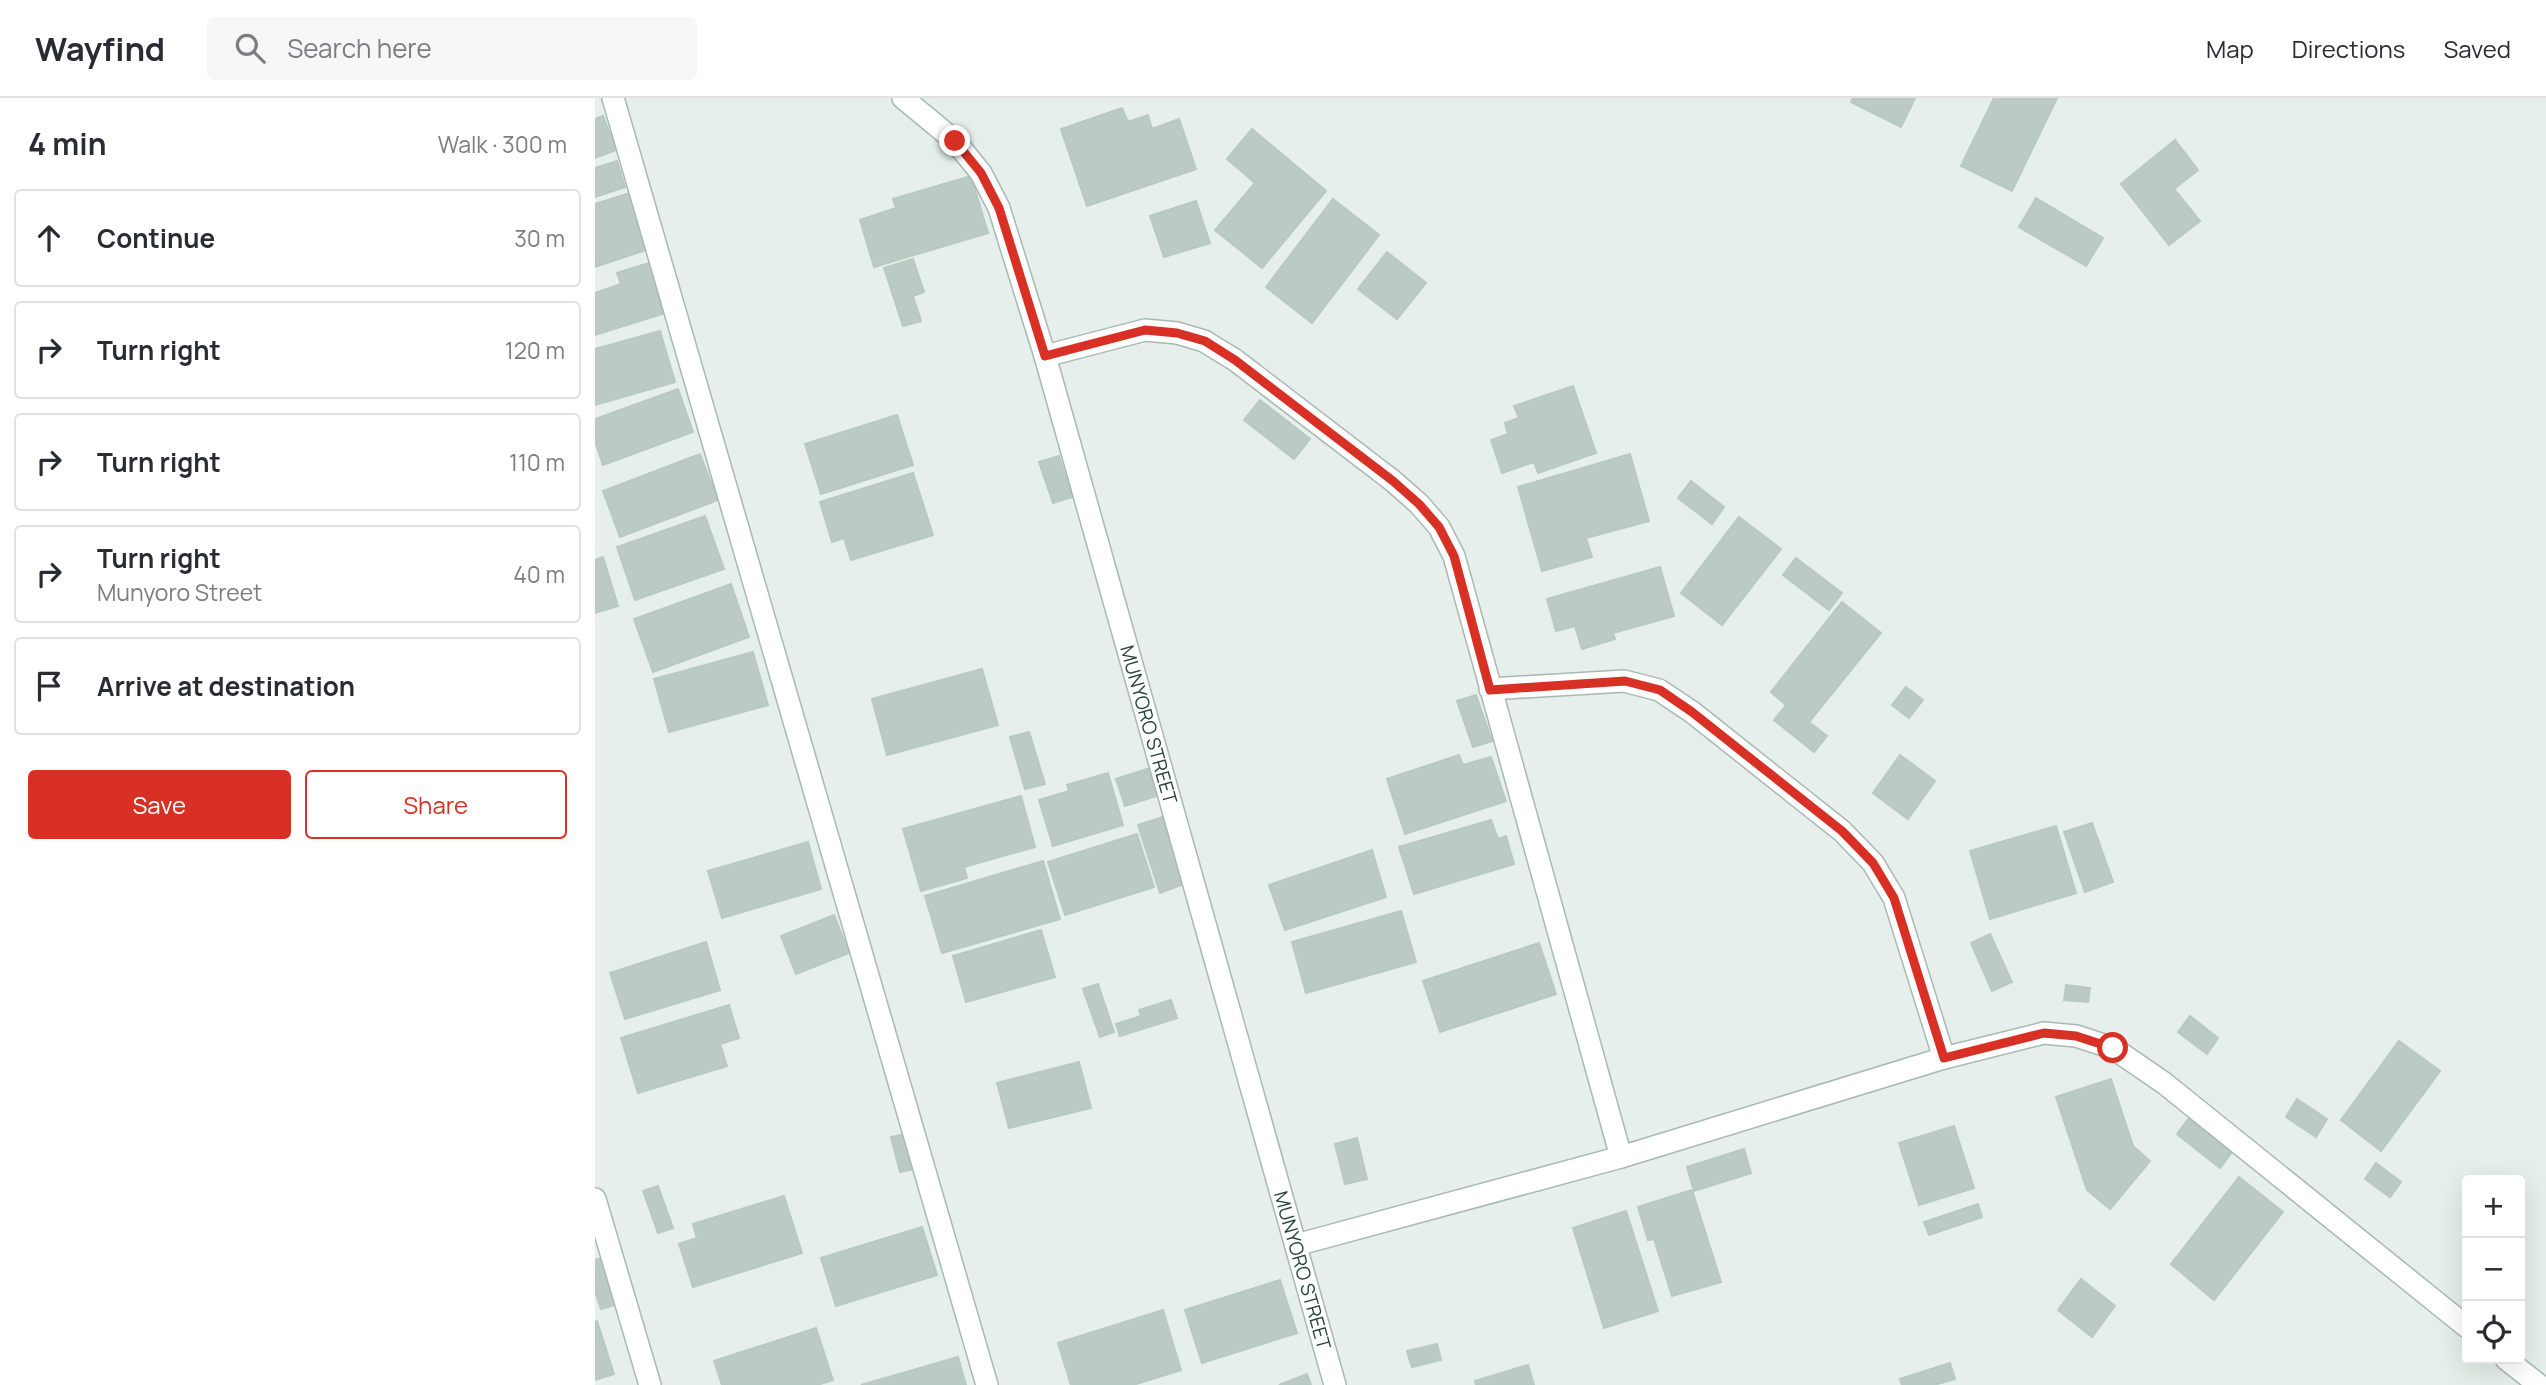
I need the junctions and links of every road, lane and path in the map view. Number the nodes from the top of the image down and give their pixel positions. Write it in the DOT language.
graph roads {
  1 [pos="613,98"];
  2 [pos="903,98"];
  3 [pos="1045,356"];
  4 [pos="1490,690"];
  5 [pos="1944,1058"];
  6 [pos="1621,1157"];
  7 [pos="595,1199"];
  8 [pos="1296,1245"];
  9 [pos="2462,1323"];
  10 [pos="2512,1364"];
  11 [pos="650,1385"];
  12 [pos="987,1385"];
  13 [pos="1335,1385"];
  14 [pos="2539,1385"];
  1 -- 12 [label="street"];
  2 -- 3 [label="street, MUNYORO STREET"];
  3 -- 4 [label="street"];
  3 -- 8 [label="street, MUNYORO STREET"];
  4 -- 5 [label="street"];
  4 -- 6 [label="street"];
  5 -- 6 [label="street"];
  5 -- 9 [label="street"];
  6 -- 8 [label="street"];
  7 -- 11 [label="street"];
  8 -- 13 [label="street, MUNYORO STREET"];
  10 -- 14 [label="street"];
}
